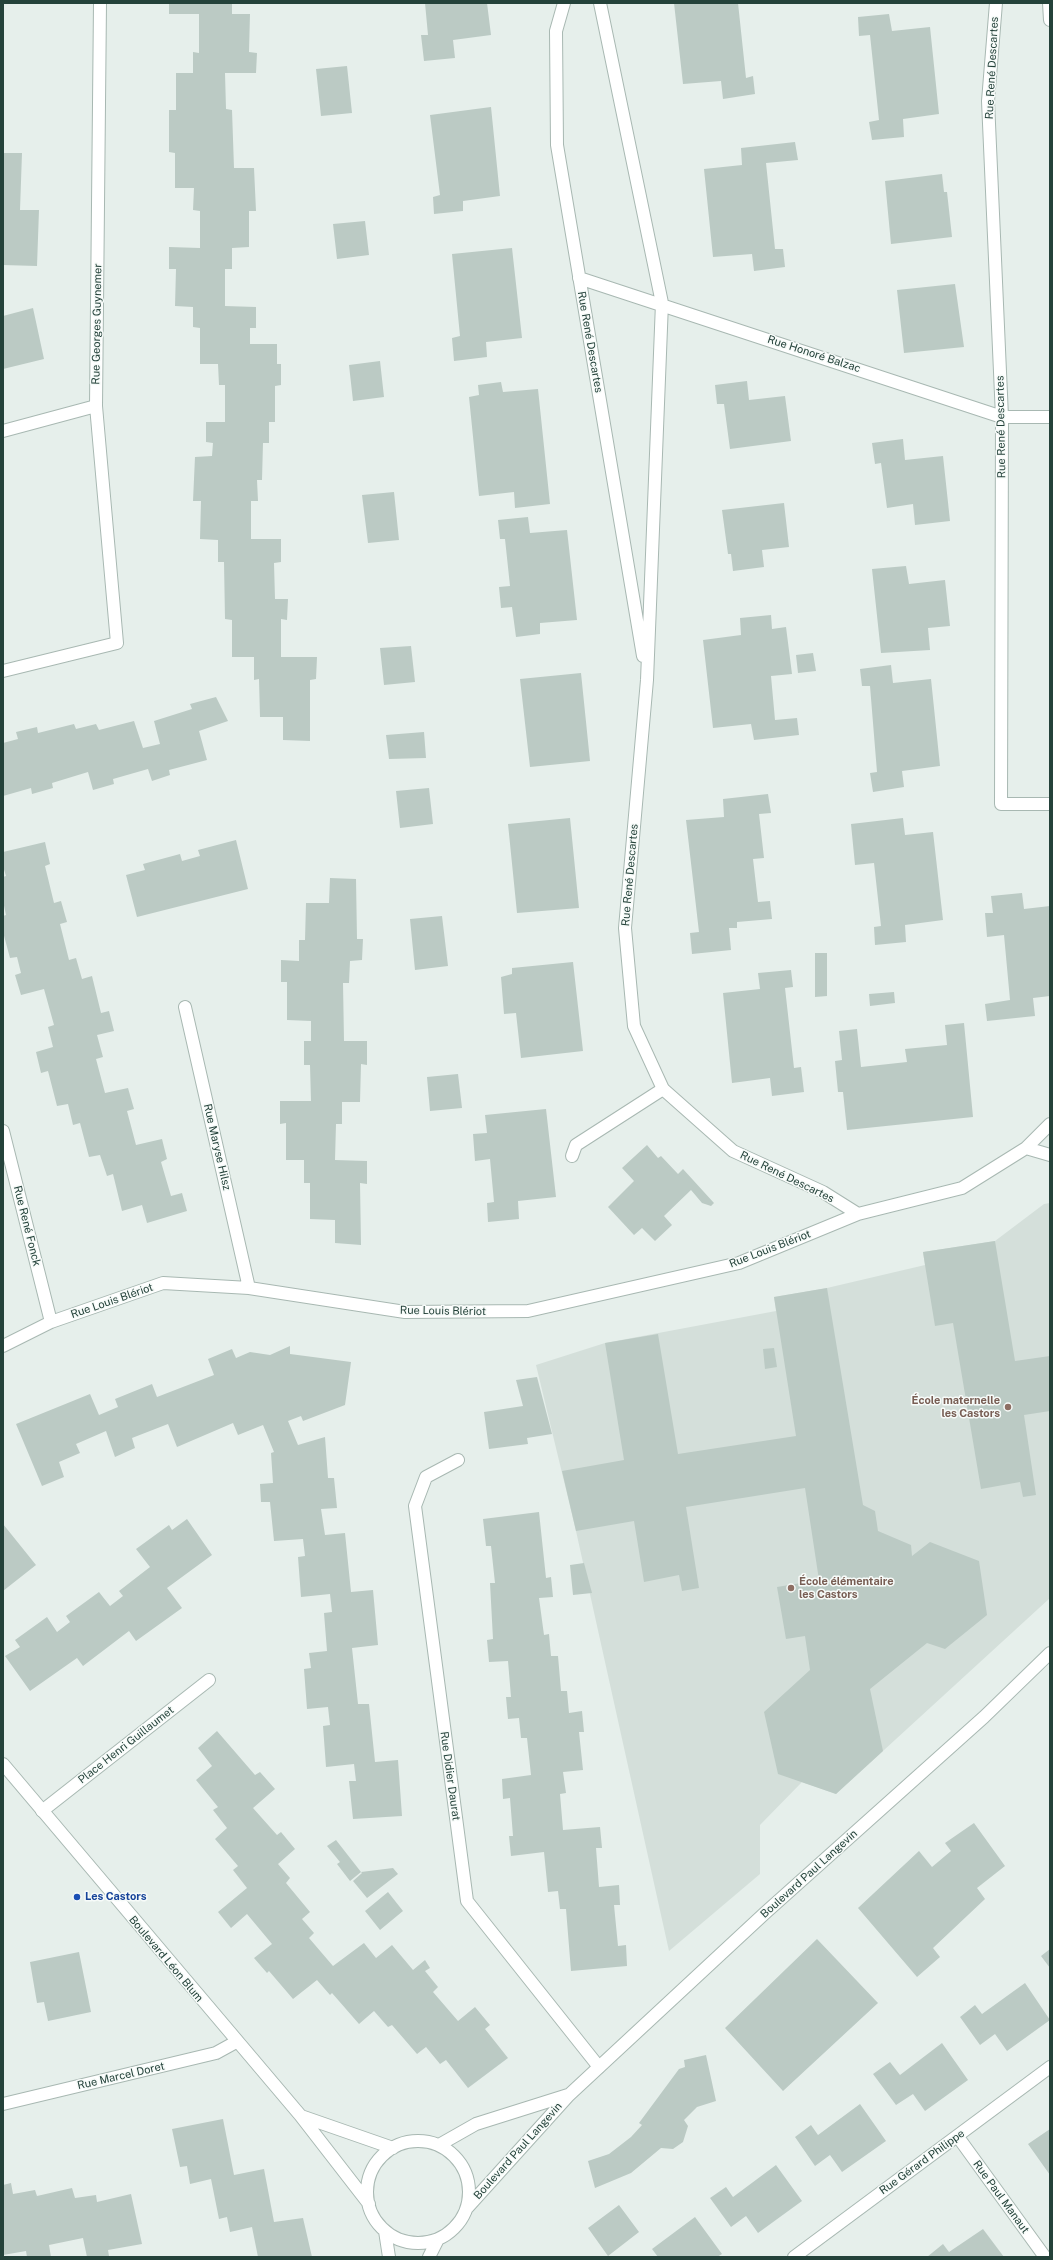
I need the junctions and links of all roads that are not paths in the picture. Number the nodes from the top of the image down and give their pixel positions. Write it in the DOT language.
graph roads {
  1 [pos="100,3"];
  2 [pos="564,3"];
  3 [pos="600,3"];
  4 [pos="996,3"];
  5 [pos="1049,3"];
  6 [pos="1050,20"];
  7 [pos="579,278"];
  8 [pos="662,303"];
  9 [pos="96,406"];
  10 [pos="1002,417"];
  11 [pos="1050,417"];
  12 [pos="3,431"];
  13 [pos="3,671"];
  14 [pos="647,680"];
  15 [pos="1050,804"];
  16 [pos="185,1007"];
  17 [pos="663,1089"];
  18 [pos="1050,1124"];
  19 [pos="3,1131"];
  20 [pos="1026,1148"];
  21 [pos="1050,1155"];
  22 [pos="572,1156"];
  23 [pos="858,1214"];
  24 [pos="249,1288"];
  25 [pos="51,1322"];
  26 [pos="3,1346"];
  27 [pos="458,1460"];
  28 [pos="1050,1653"];
  29 [pos="209,1680"];
  30 [pos="3,1764"];
  31 [pos="42,1811"];
  32 [pos="236,2042"];
  33 [pos="599,2067"];
  34 [pos="1050,2067"];
  35 [pos="569,2095"];
  36 [pos="3,2104"];
  37 [pos="300,2116"];
  38 [pos="958,2136"];
  39 [pos="439,2145"];
  40 [pos="393,2148"];
  41 [pos="369,2204"];
  42 [pos="467,2208"];
  43 [pos="385,2231"];
  44 [pos="438,2240"];
  45 [pos="389,2257"];
  46 [pos="429,2257"];
  47 [pos="794,2257"];
  48 [pos="1045,2257"];
  1 -- 9 [label="street, Rue Georges Guynemer"];
  2 -- 7 [label="street, Rue René Descartes"];
  3 -- 8 [label="street, Rue René Descartes"];
  4 -- 10 [label="street, Rue René Descartes"];
  5 -- 6 [label="street"];
  7 -- 8 [label="street, Rue Honoré Balzac"];
  7 -- 14 [label="street, Rue René Descartes"];
  8 -- 10 [label="street, Rue Honoré Balzac"];
  8 -- 14 [label="street, Rue René Descartes"];
  9 -- 12 [label="street"];
  9 -- 13 [label="street, Rue Georges Guynemer"];
  10 -- 11 [label="street, Rue Honoré Balzac"];
  10 -- 15 [label="street, Rue René Descartes"];
  14 -- 17 [label="street, Rue René Descartes"];
  16 -- 24 [label="street, Rue Maryse Hilsz"];
  17 -- 22 [label="street"];
  17 -- 23 [label="street, Rue René Descartes"];
  18 -- 20 [label="street"];
  19 -- 25 [label="street, Rue René Fonck"];
  20 -- 21 [label="street"];
  20 -- 23 [label="street"];
  23 -- 24 [label="street, Rue Louis Blériot"];
  24 -- 25 [label="street, Rue Louis Blériot"];
  25 -- 26 [label="street, Rue Louis Blériot"];
  27 -- 33 [label="street, Rue Didier Daurat"];
  28 -- 33 [label="street, Boulevard Paul Langevin"];
  29 -- 31 [label="street, Place Henri Guillaumet"];
  30 -- 31 [label="street, Boulevard Léon Blum"];
  31 -- 32 [label="street, Boulevard Léon Blum"];
  32 -- 36 [label="street, Rue Marcel Doret"];
  32 -- 37 [label="street, Boulevard Léon Blum"];
  33 -- 35 [label="street, Boulevard Paul Langevin"];
  34 -- 38 [label="street, Rue Gérard Philippe"];
  35 -- 39 [label="street, Boulevard Paul Langevin"];
  35 -- 42 [label="street, Boulevard Paul Langevin"];
  37 -- 40 [label="street"];
  37 -- 41 [label="street, Boulevard Léon Blum"];
  38 -- 47 [label="street, Rue Gérard Philippe"];
  38 -- 48 [label="street, Rue Paul Manaut"];
  39 -- 40 [label="street"];
  39 -- 42 [label="street"];
  40 -- 41 [label="street"];
  41 -- 43 [label="street"];
  42 -- 44 [label="street"];
  43 -- 44 [label="street"];
  43 -- 45 [label="street"];
  44 -- 46 [label="street"];
}
